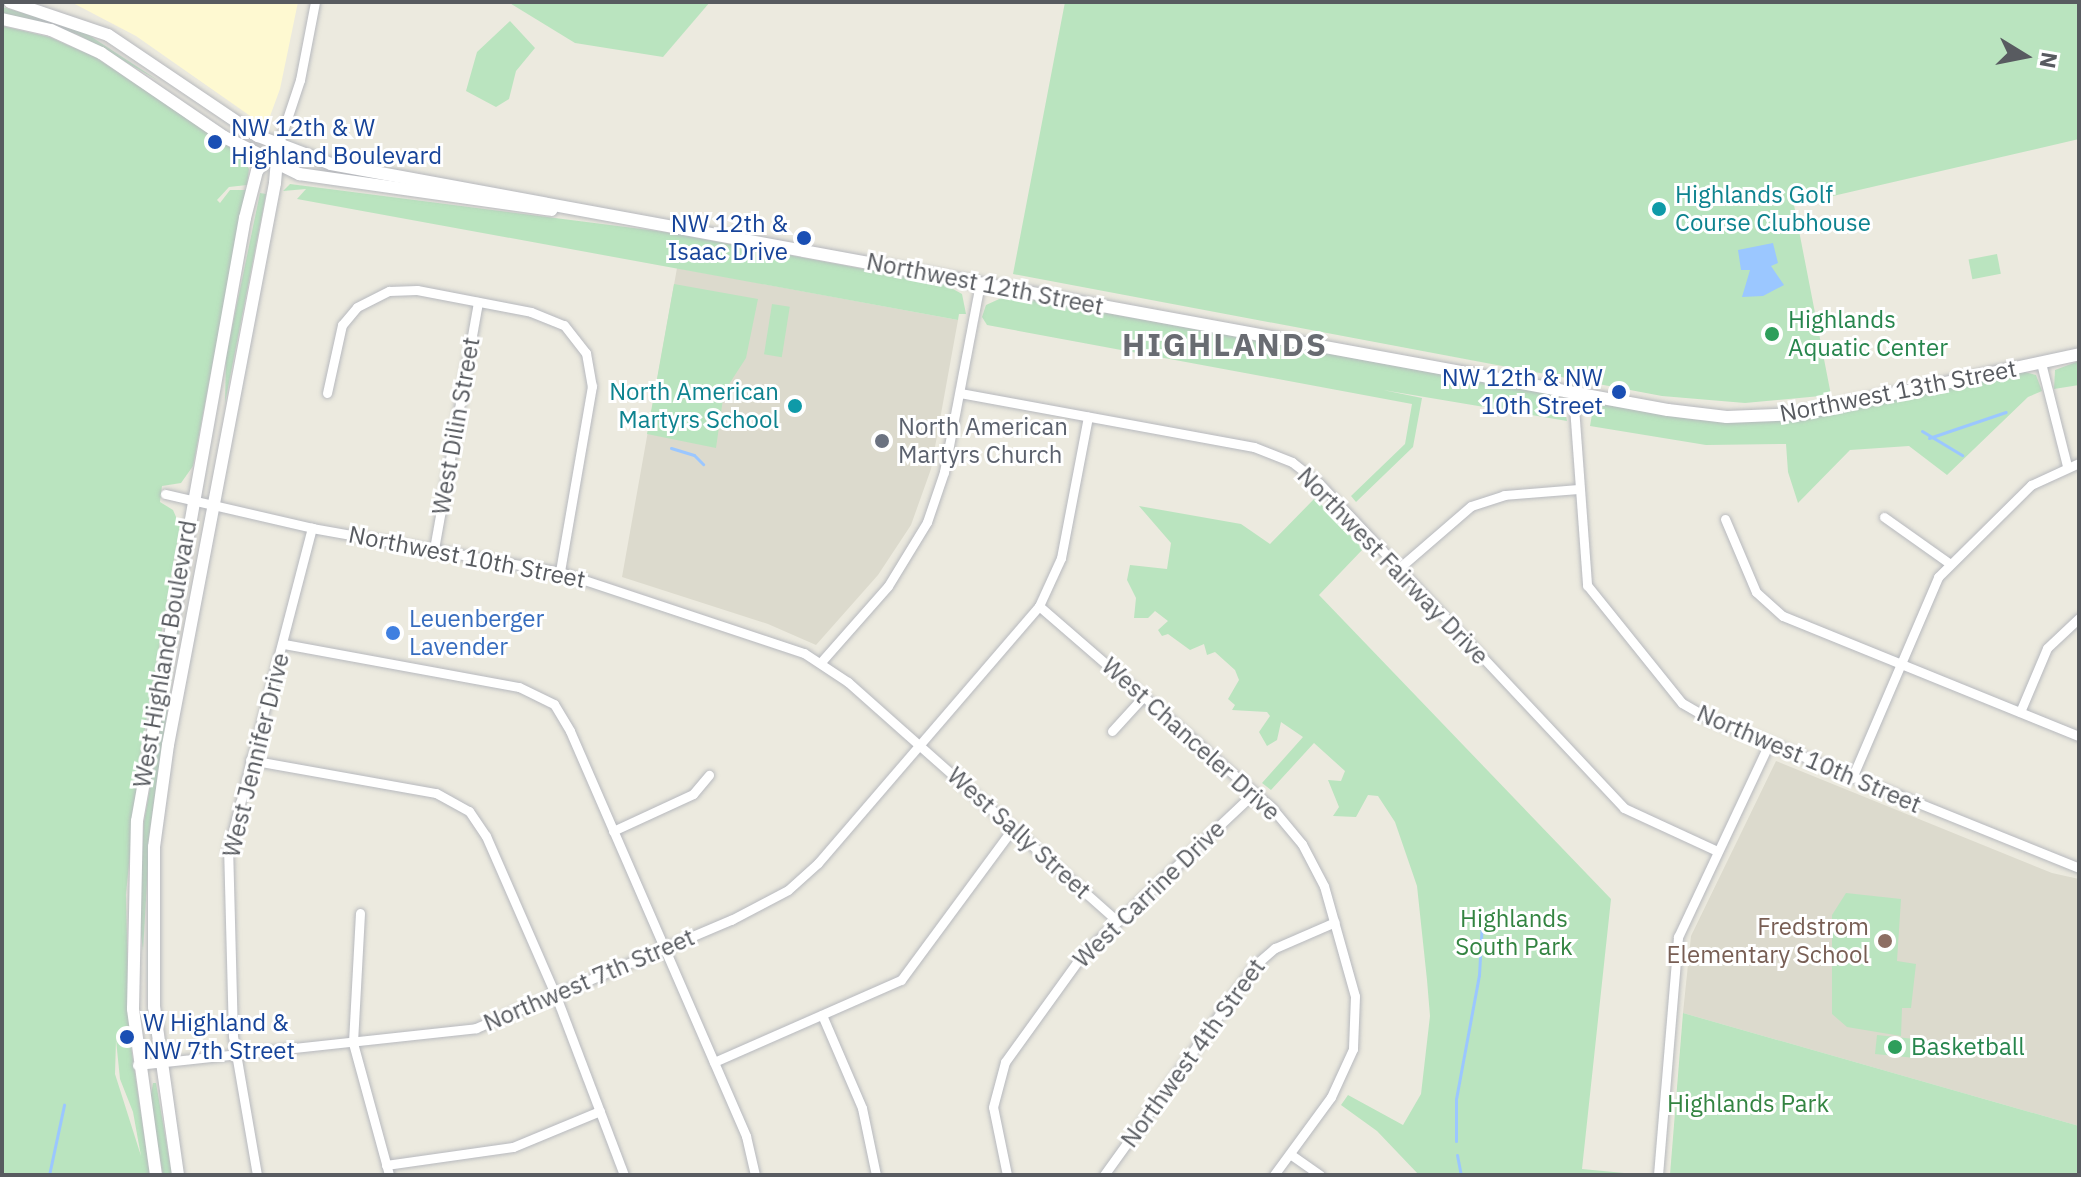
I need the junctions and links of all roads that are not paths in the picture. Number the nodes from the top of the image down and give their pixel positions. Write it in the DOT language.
graph roads {
  1 [pos="10,2"];
  2 [pos="315,2"];
  3 [pos="2,19"];
  4 [pos="278,146"];
  5 [pos="262,159"];
  6 [pos="277,166"];
  7 [pos="634,219"];
  8 [pos="980,283"];
  9 [pos="478,302"];
  10 [pos="2079,354"];
  11 [pos="2041,363"];
  12 [pos="327,393"];
  13 [pos="960,393"];
  14 [pos="1573,393"];
  15 [pos="1088,417"];
  16 [pos="2079,463"];
  17 [pos="2067,466"];
  18 [pos="1577,489"];
  19 [pos="165,494"];
  20 [pos="192,499"];
  21 [pos="213,504"];
  22 [pos="1884,517"];
  23 [pos="1725,519"];
  24 [pos="312,528"];
  25 [pos="434,549"];
  26 [pos="1949,563"];
  27 [pos="1398,569"];
  28 [pos="560,572"];
  29 [pos="1039,606"];
  30 [pos="2079,618"];
  31 [pos="284,644"];
  32 [pos="821,662"];
  33 [pos="1900,664"];
  34 [pos="1144,696"];
  35 [pos="2020,712"];
  36 [pos="1112,731"];
  37 [pos="2079,736"];
  38 [pos="1769,744"];
  39 [pos="921,745"];
  40 [pos="250,760"];
  41 [pos="709,775"];
  42 [pos="1852,778"];
  43 [pos="1255,792"];
  44 [pos="1013,828"];
  45 [pos="613,831"];
  46 [pos="1717,851"];
  47 [pos="2079,868"];
  48 [pos="360,913"];
  49 [pos="1117,921"];
  50 [pos="1335,922"];
  51 [pos="664,948"];
  52 [pos="556,996"];
  53 [pos="822,1015"];
  54 [pos="353,1043"];
  55 [pos="235,1055"];
  56 [pos="714,1062"];
  57 [pos="160,1063"];
  58 [pos="137,1065"];
  59 [pos="600,1111"];
  60 [pos="1290,1154"];
  61 [pos="387,1170"];
  62 [pos="156,1175"];
  63 [pos="178,1175"];
  64 [pos="257,1175"];
  65 [pos="624,1175"];
  66 [pos="755,1175"];
  67 [pos="876,1175"];
  68 [pos="1007,1175"];
  69 [pos="1104,1175"];
  70 [pos="1274,1175"];
  71 [pos="1320,1175"];
  72 [pos="1658,1175"];
  1 -- 4 [label="main road, Northwest 12th Street"];
  2 -- 4 [label="street, West Highland Boulevard"];
  3 -- 5 [label="main road, Northwest 12th Street"];
  4 -- 5 [label="main road"];
  4 -- 6 [label="main road, West Highland Boulevard"];
  4 -- 7 [label="main road, Northwest 12th Street"];
  5 -- 6 [label="main road, Northwest 12th Street"];
  5 -- 20 [label="main road, West Highland Boulevard"];
  6 -- 7 [label="main road, Northwest 12th Street"];
  6 -- 21 [label="main road, West Highland Boulevard"];
  7 -- 8 [label="main road, Northwest 12th Street"];
  8 -- 13 [label="street"];
  8 -- 14 [label="main road, Northwest 12th Street"];
  9 -- 12 [label="street"];
  9 -- 25 [label="street, West Dilin Street"];
  9 -- 28 [label="street"];
  10 -- 11 [label="main road, Northwest 13th Street"];
  11 -- 14 [label="main road, Northwest 13th Street"];
  11 -- 17 [label="street"];
  13 -- 15 [label="street, Northwest Fairway Drive"];
  13 -- 32 [label="street"];
  14 -- 18 [label="street, Northwest 10th Street"];
  15 -- 27 [label="street, Northwest Fairway Drive"];
  15 -- 29 [label="street, Northwest 7th Street"];
  16 -- 17 [label="street"];
  17 -- 26 [label="street"];
  18 -- 27 [label="street"];
  18 -- 38 [label="street, Northwest 10th Street"];
  19 -- 20 [label="street, Northwest 10th Street"];
  20 -- 21 [label="street, Northwest 10th Street"];
  20 -- 58 [label="main road, West Highland Boulevard"];
  21 -- 24 [label="street, Northwest 10th Street"];
  21 -- 57 [label="main road, West Highland Boulevard"];
  22 -- 26 [label="street"];
  23 -- 33 [label="street"];
  24 -- 25 [label="street, Northwest 10th Street"];
  24 -- 31 [label="street, West Jennifer Drive"];
  25 -- 28 [label="street, Northwest 10th Street"];
  26 -- 33 [label="street"];
  27 -- 46 [label="street, Northwest Fairway Drive"];
  28 -- 32 [label="street, Northwest 10th Street"];
  29 -- 34 [label="street, West Chanceler Drive"];
  29 -- 39 [label="street, Northwest 7th Street"];
  30 -- 35 [label="street"];
  31 -- 40 [label="street, West Jennifer Drive"];
  31 -- 45 [label="street"];
  32 -- 39 [label="street, Northwest 10th Street"];
  33 -- 35 [label="street"];
  33 -- 42 [label="street"];
  34 -- 36 [label="street"];
  34 -- 43 [label="street, West Chanceler Drive"];
  35 -- 37 [label="street"];
  38 -- 42 [label="street, Northwest 10th Street"];
  38 -- 46 [label="street"];
  39 -- 44 [label="street, West Sally Street"];
  39 -- 51 [label="street, Northwest 7th Street"];
  40 -- 52 [label="street"];
  40 -- 55 [label="street, West Jennifer Drive"];
  41 -- 45 [label="street"];
  42 -- 47 [label="street, Northwest 10th Street"];
  43 -- 49 [label="street, West Carrine Drive"];
  43 -- 50 [label="street, West Chanceler Drive"];
  44 -- 49 [label="street, West Sally Street"];
  44 -- 53 [label="street"];
  45 -- 51 [label="street"];
  46 -- 72 [label="street"];
  48 -- 54 [label="street"];
  49 -- 68 [label="street, West Carrine Drive"];
  50 -- 60 [label="street, West Chanceler Drive"];
  50 -- 69 [label="street, Northwest 4th Street"];
  51 -- 52 [label="street, Northwest 7th Street"];
  51 -- 56 [label="street"];
  52 -- 54 [label="street, Northwest 7th Street"];
  52 -- 59 [label="street"];
  53 -- 56 [label="street"];
  53 -- 67 [label="street"];
  54 -- 55 [label="street, Northwest 7th Street"];
  54 -- 61 [label="street"];
  55 -- 57 [label="street, Northwest 7th Street"];
  55 -- 64 [label="street, West Jennifer Drive"];
  56 -- 66 [label="street"];
  57 -- 58 [label="street, Northwest 7th Street"];
  57 -- 63 [label="main road, West Highland Boulevard"];
  58 -- 62 [label="main road, West Highland Boulevard"];
  59 -- 61 [label="street"];
  59 -- 65 [label="street"];
  60 -- 70 [label="street, West Chanceler Drive"];
  60 -- 71 [label="street"];
}
